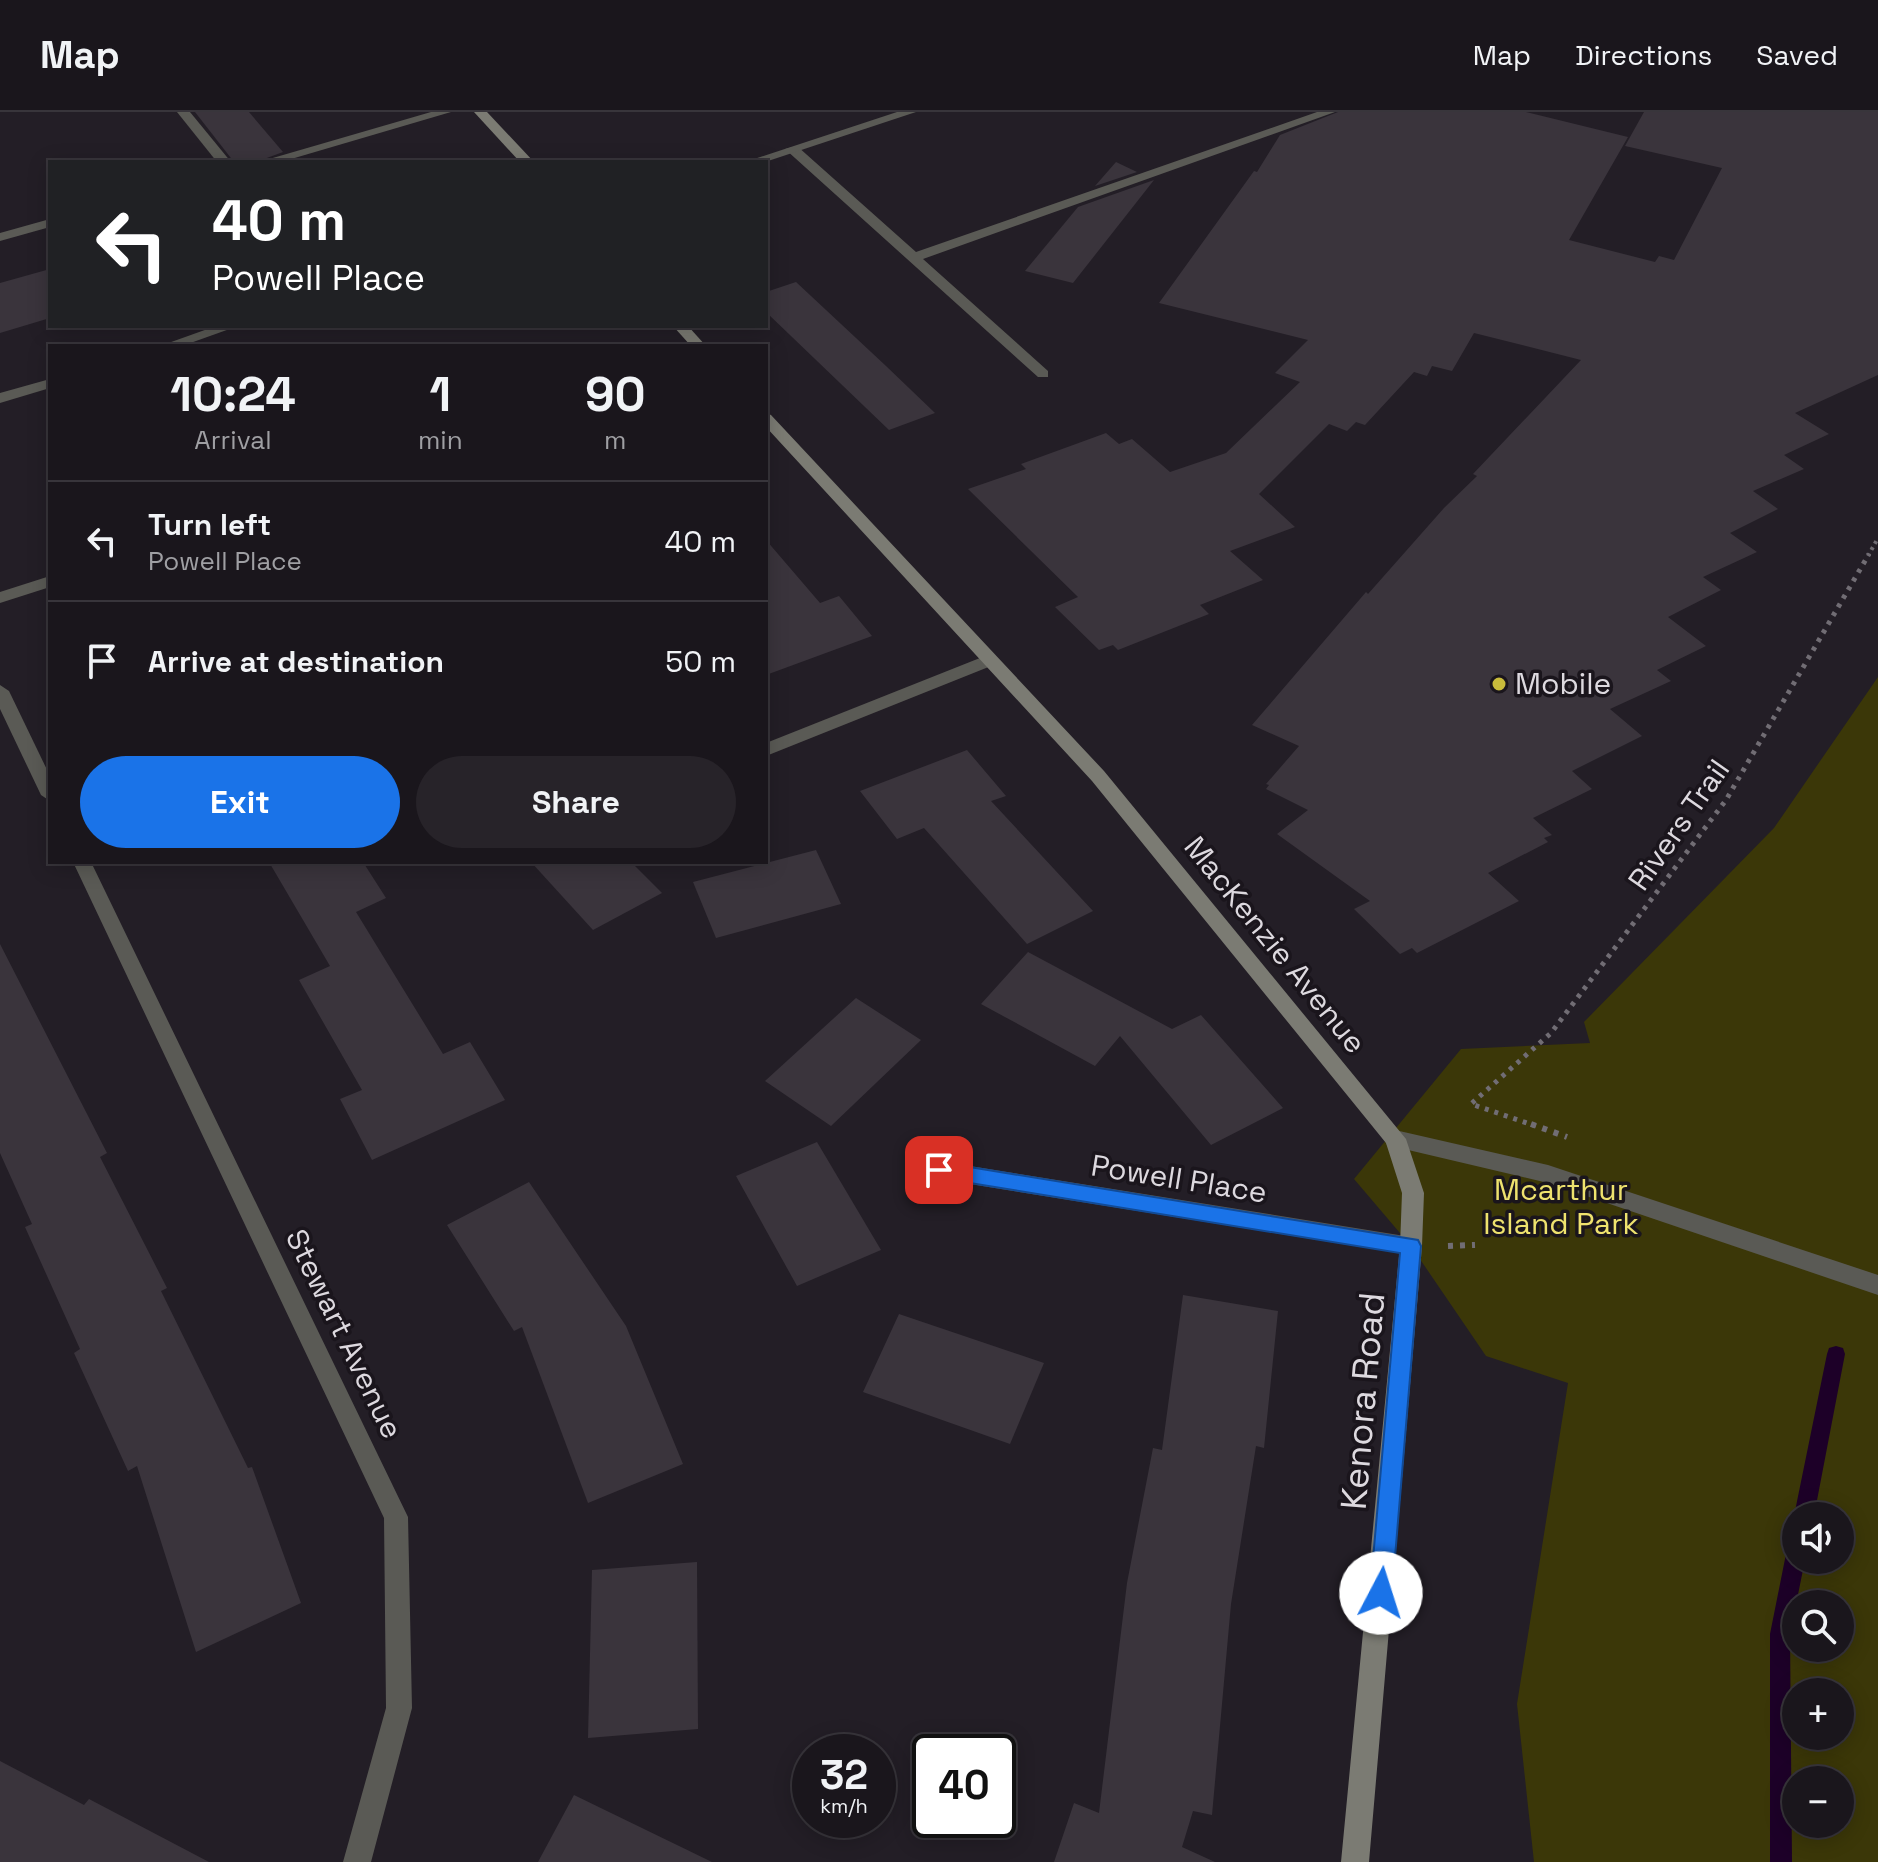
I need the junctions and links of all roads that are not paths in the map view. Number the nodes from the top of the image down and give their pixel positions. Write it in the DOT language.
graph roads {
  1 [pos="183,112"];
  2 [pos="445,112"];
  3 [pos="480,112"];
  4 [pos="910,112"];
  5 [pos="1329,112"];
  6 [pos="792,149"];
  7 [pos="222,160"];
  8 [pos="273,160"];
  9 [pos="525,160"];
  10 [pos="758,160"];
  11 [pos="48,224"];
  12 [pos="0,237"];
  13 [pos="913,258"];
  14 [pos="225,328"];
  15 [pos="682,328"];
  16 [pos="173,344"];
  17 [pos="697,344"];
  18 [pos="1043,374"];
  19 [pos="48,384"];
  20 [pos="0,398"];
  21 [pos="768,420"];
  22 [pos="48,582"];
  23 [pos="0,598"];
  24 [pos="990,660"];
  25 [pos="0,691"];
  26 [pos="768,749"];
  27 [pos="48,791"];
  28 [pos="83,864"];
  29 [pos="1395,1139"];
  30 [pos="939,1170"];
  31 [pos="1411,1246"];
  32 [pos="1878,1285"];
  33 [pos="357,1862"];
  34 [pos="1355,1862"];
  1 -- 7 [label="street"];
  2 -- 8 [label="street"];
  3 -- 9 [label="street"];
  4 -- 6 [label="street"];
  5 -- 13 [label="street"];
  6 -- 10 [label="street"];
  6 -- 13 [label="street"];
  11 -- 12 [label="street"];
  13 -- 18 [label="street"];
  14 -- 16 [label="street"];
  15 -- 17 [label="street"];
  19 -- 20 [label="street"];
  21 -- 24 [label="street, MacKenzie Avenue"];
  22 -- 23 [label="street"];
  24 -- 26 [label="street"];
  24 -- 29 [label="street, MacKenzie Avenue"];
  25 -- 27 [label="street"];
  28 -- 33 [label="street, Stewart Avenue"];
  29 -- 31 [label="street, Kenora Road"];
  29 -- 32 [label="street"];
  30 -- 31 [label="street, Powell Place"];
  31 -- 34 [label="street, Kenora Road"];
}
